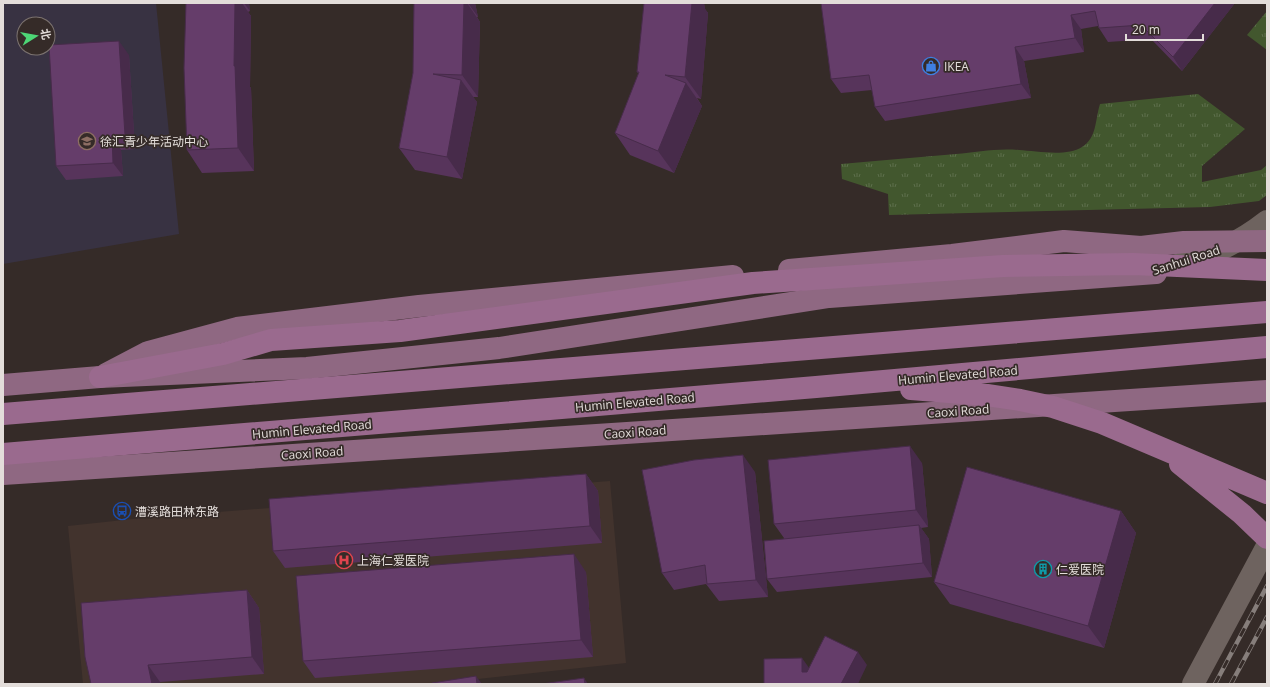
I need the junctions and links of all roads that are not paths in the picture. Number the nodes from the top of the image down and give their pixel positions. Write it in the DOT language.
graph roads {
  1 [pos="1267,221"];
  2 [pos="1237,241"];
  3 [pos="1267,241"];
  4 [pos="1141,247"];
  5 [pos="1267,249"];
  6 [pos="1267,269"];
  7 [pos="1146,274"];
  8 [pos="828,297"];
  9 [pos="1267,312"];
  10 [pos="1267,347"];
  11 [pos="100,377"];
  12 [pos="3,385"];
  13 [pos="816,387"];
  14 [pos="1267,391"];
  15 [pos="3,414"];
  16 [pos="1161,448"];
  17 [pos="3,454"];
  18 [pos="3,474"];
  19 [pos="1267,493"];
  20 [pos="1267,538"];
  21 [pos="1267,546"];
  22 [pos="1193,684"];
  1 -- 2 [label="street, Sanhui Road"];
  2 -- 3 [label="main road"];
  2 -- 4 [label="main road"];
  2 -- 5 [label="main road"];
  2 -- 7 [label="street, Sanhui Road"];
  4 -- 8 [label="main road"];
  4 -- 11 [label="main road"];
  6 -- 7 [label="main road"];
  6 -- 11 [label="highway"];
  7 -- 8 [label="main road"];
  8 -- 11 [label="main road"];
  9 -- 15 [label="highway"];
  10 -- 13 [label="highway, Humin Elevated Road"];
  11 -- 12 [label="main road"];
  13 -- 16 [label="highway"];
  13 -- 17 [label="highway, Humin Elevated Road"];
  14 -- 18 [label="main road, Caoxi Road"];
  16 -- 19 [label="highway"];
  16 -- 20 [label="highway"];
  21 -- 22 [label="street"];
}
